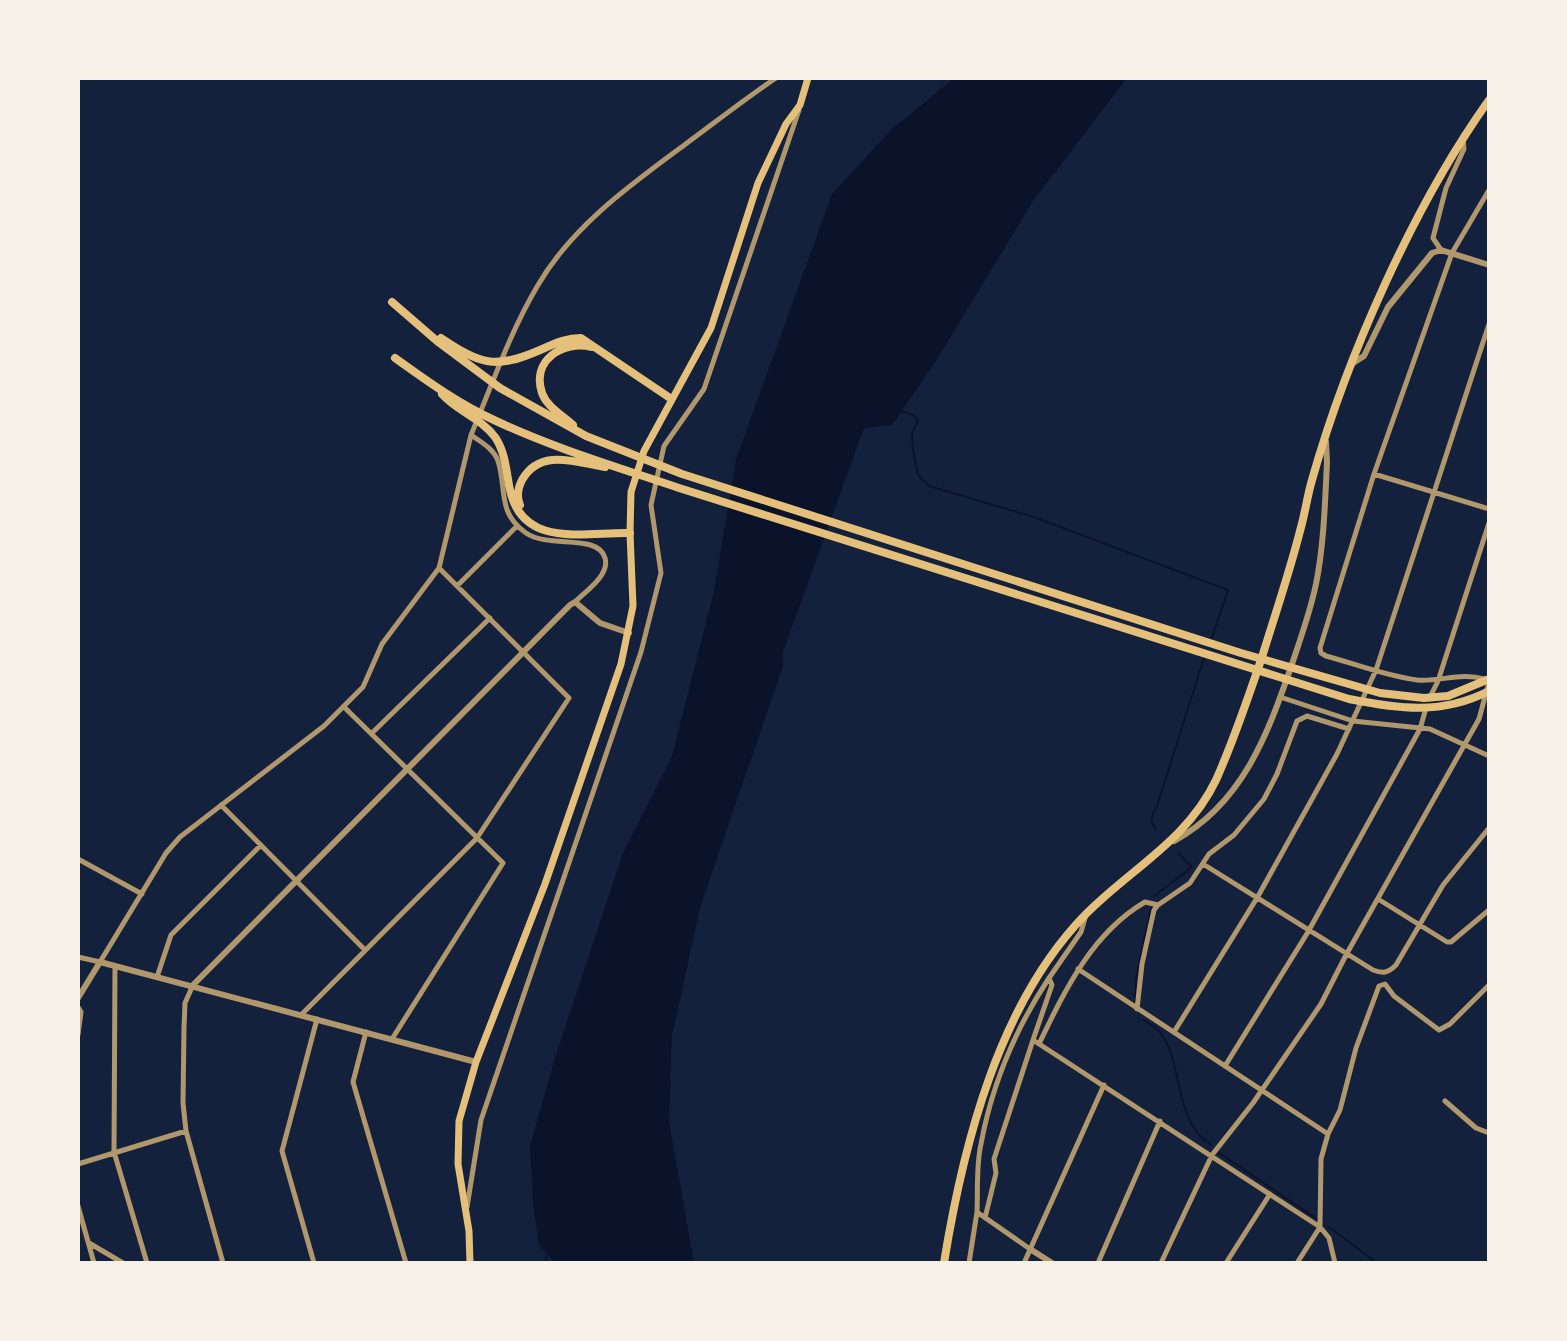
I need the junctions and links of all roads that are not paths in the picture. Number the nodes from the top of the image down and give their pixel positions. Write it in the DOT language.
graph roads {
  1 [pos="776,78"];
  2 [pos="808,78"];
  3 [pos="1489,100"];
  4 [pos="800,105"];
  5 [pos="1463,137"];
  6 [pos="1489,190"];
  7 [pos="1441,250"];
  8 [pos="1452,253"];
  9 [pos="1489,265"];
  10 [pos="392,302"];
  11 [pos="403,312"];
  12 [pos="1489,324"];
  13 [pos="547,352"];
  14 [pos="395,358"];
  15 [pos="1350,365"];
  16 [pos="670,398"];
  17 [pos="466,409"];
  18 [pos="471,435"];
  19 [pos="586,436"];
  20 [pos="1325,439"];
  21 [pos="629,471"];
  22 [pos="1374,474"];
  23 [pos="1434,492"];
  24 [pos="1489,509"];
  25 [pos="528,521"];
  26 [pos="1489,523"];
  27 [pos="517,526"];
  28 [pos="630,533"];
  29 [pos="439,568"];
  30 [pos="457,586"];
  31 [pos="575,602"];
  32 [pos="490,618"];
  33 [pos="629,633"];
  34 [pos="524,652"];
  35 [pos="1261,658"];
  36 [pos="1257,670"];
  37 [pos="1376,670"];
  38 [pos="1438,681"];
  39 [pos="1489,681"];
  40 [pos="1489,691"];
  41 [pos="1280,697"];
  42 [pos="344,707"];
  43 [pos="1353,721"];
  44 [pos="1349,729"];
  45 [pos="1420,729"];
  46 [pos="372,733"];
  47 [pos="1465,744"];
  48 [pos="1489,756"];
  49 [pos="408,770"];
  50 [pos="221,805"];
  51 [pos="1489,828"];
  52 [pos="477,838"];
  53 [pos="1173,841"];
  54 [pos="261,845"];
  55 [pos="78,859"];
  56 [pos="1203,864"];
  57 [pos="297,881"];
  58 [pos="142,894"];
  59 [pos="1257,898"];
  60 [pos="1378,899"];
  61 [pos="1158,905"];
  62 [pos="1489,910"];
  63 [pos="1087,913"];
  64 [pos="1418,925"];
  65 [pos="1308,932"];
  66 [pos="365,950"];
  67 [pos="1346,955"];
  68 [pos="78,957"];
  69 [pos="100,962"];
  70 [pos="115,966"];
  71 [pos="1078,969"];
  72 [pos="157,977"];
  73 [pos="1049,978"];
  74 [pos="193,985"];
  75 [pos="1489,985"];
  76 [pos="78,998"];
  77 [pos="78,1007"];
  78 [pos="1137,1009"];
  79 [pos="301,1015"];
  80 [pos="317,1019"];
  81 [pos="366,1032"];
  82 [pos="1174,1032"];
  83 [pos="78,1035"];
  84 [pos="392,1039"];
  85 [pos="1036,1042"];
  86 [pos="476,1062"];
  87 [pos="1225,1066"];
  88 [pos="1104,1085"];
  89 [pos="1262,1091"];
  90 [pos="1445,1101"];
  91 [pos="1160,1121"];
  92 [pos="186,1131"];
  93 [pos="1489,1133"];
  94 [pos="1328,1134"];
  95 [pos="114,1152"];
  96 [pos="1212,1155"];
  97 [pos="78,1164"];
  98 [pos="1270,1194"];
  99 [pos="78,1206"];
  100 [pos="977,1212"];
  101 [pos="466,1218"];
  102 [pos="985,1218"];
  103 [pos="1320,1227"];
  104 [pos="88,1242"];
  105 [pos="1030,1249"];
  106 [pos="94,1263"];
  107 [pos="123,1263"];
  108 [pos="147,1263"];
  109 [pos="223,1263"];
  110 [pos="314,1263"];
  111 [pos="406,1263"];
  112 [pos="470,1263"];
  113 [pos="944,1263"];
  114 [pos="969,1263"];
  115 [pos="1024,1263"];
  116 [pos="1052,1263"];
  117 [pos="1098,1263"];
  118 [pos="1161,1263"];
  119 [pos="1226,1263"];
  120 [pos="1297,1263"];
  121 [pos="1335,1263"];
  1 -- 18 [label="street"];
  2 -- 4 [label="main road"];
  3 -- 5 [label="main road"];
  4 -- 16 [label="main road"];
  4 -- 101 [label="street"];
  5 -- 7 [label="street"];
  5 -- 15 [label="main road"];
  6 -- 8 [label="street"];
  7 -- 8 [label="street"];
  7 -- 15 [label="street"];
  8 -- 9 [label="street"];
  8 -- 22 [label="street"];
  10 -- 11 [label="main road"];
  11 -- 13 [label="main road"];
  11 -- 19 [label="main road"];
  12 -- 23 [label="street"];
  13 -- 16 [label="main road"];
  13 -- 19 [label="main road"];
  14 -- 17 [label="main road"];
  15 -- 20 [label="main road"];
  16 -- 28 [label="main road"];
  17 -- 21 [label="main road"];
  17 -- 25 [label="main road"];
  18 -- 27 [label="street"];
  18 -- 29 [label="street"];
  19 -- 35 [label="main road"];
  20 -- 35 [label="main road"];
  20 -- 41 [label="street"];
  21 -- 25 [label="main road"];
  21 -- 36 [label="main road"];
  22 -- 23 [label="street"];
  22 -- 37 [label="street"];
  23 -- 24 [label="street"];
  23 -- 37 [label="street"];
  25 -- 28 [label="main road"];
  26 -- 38 [label="street"];
  27 -- 30 [label="street"];
  27 -- 31 [label="street"];
  28 -- 33 [label="main road"];
  29 -- 30 [label="street"];
  29 -- 42 [label="street"];
  30 -- 32 [label="street"];
  31 -- 33 [label="street"];
  31 -- 34 [label="street"];
  32 -- 34 [label="street"];
  32 -- 46 [label="street"];
  33 -- 86 [label="main road"];
  34 -- 49 [label="street"];
  34 -- 52 [label="street"];
  35 -- 36 [label="main road"];
  35 -- 39 [label="main road"];
  36 -- 40 [label="main road"];
  36 -- 53 [label="main road"];
  37 -- 38 [label="street"];
  37 -- 43 [label="street"];
  38 -- 39 [label="street"];
  38 -- 45 [label="street"];
  39 -- 47 [label="street"];
  41 -- 43 [label="street"];
  41 -- 53 [label="street"];
  42 -- 46 [label="street"];
  42 -- 50 [label="street"];
  43 -- 44 [label="street"];
  43 -- 45 [label="street"];
  44 -- 56 [label="street"];
  44 -- 59 [label="street"];
  45 -- 47 [label="street"];
  45 -- 65 [label="street"];
  46 -- 49 [label="street"];
  47 -- 48 [label="street"];
  47 -- 60 [label="street"];
  49 -- 52 [label="street"];
  49 -- 57 [label="street"];
  50 -- 54 [label="street"];
  50 -- 58 [label="street"];
  51 -- 64 [label="street"];
  52 -- 66 [label="street"];
  52 -- 84 [label="street"];
  53 -- 63 [label="main road"];
  54 -- 57 [label="street"];
  54 -- 72 [label="street"];
  55 -- 58 [label="street"];
  56 -- 59 [label="street"];
  56 -- 61 [label="street"];
  57 -- 66 [label="street"];
  57 -- 74 [label="street"];
  58 -- 69 [label="street"];
  59 -- 65 [label="street"];
  59 -- 82 [label="street"];
  60 -- 64 [label="street"];
  60 -- 67 [label="street"];
  61 -- 71 [label="street"];
  61 -- 78 [label="street"];
  62 -- 64 [label="street"];
  63 -- 73 [label="street"];
  63 -- 113 [label="main road"];
  64 -- 67 [label="street"];
  65 -- 67 [label="street"];
  65 -- 87 [label="street"];
  66 -- 79 [label="street"];
  67 -- 89 [label="street"];
  68 -- 69 [label="street"];
  69 -- 70 [label="street"];
  69 -- 76 [label="street"];
  70 -- 72 [label="street"];
  70 -- 95 [label="street"];
  71 -- 78 [label="street"];
  71 -- 85 [label="street"];
  72 -- 74 [label="street"];
  73 -- 85 [label="street"];
  73 -- 100 [label="street"];
  74 -- 79 [label="street"];
  74 -- 92 [label="street"];
  75 -- 94 [label="street"];
  77 -- 83 [label="street"];
  78 -- 82 [label="street"];
  79 -- 80 [label="street"];
  80 -- 81 [label="street"];
  80 -- 110 [label="street"];
  81 -- 84 [label="street"];
  81 -- 111 [label="street"];
  82 -- 87 [label="street"];
  84 -- 86 [label="street"];
  85 -- 88 [label="street"];
  85 -- 102 [label="street"];
  86 -- 101 [label="main road"];
  87 -- 89 [label="street"];
  88 -- 91 [label="street"];
  88 -- 105 [label="street"];
  89 -- 94 [label="street"];
  89 -- 96 [label="street"];
  90 -- 93 [label="street"];
  91 -- 96 [label="street"];
  91 -- 117 [label="street"];
  92 -- 95 [label="street"];
  92 -- 109 [label="street"];
  94 -- 103 [label="street"];
  95 -- 97 [label="street"];
  95 -- 108 [label="street"];
  96 -- 98 [label="street"];
  96 -- 118 [label="street"];
  98 -- 103 [label="street"];
  98 -- 119 [label="street"];
  99 -- 104 [label="street"];
  100 -- 102 [label="street"];
  100 -- 114 [label="street"];
  101 -- 112 [label="main road"];
  102 -- 105 [label="street"];
  103 -- 120 [label="street"];
  103 -- 121 [label="street"];
  104 -- 106 [label="street"];
  104 -- 107 [label="street"];
  105 -- 115 [label="street"];
  105 -- 116 [label="street"];
}
